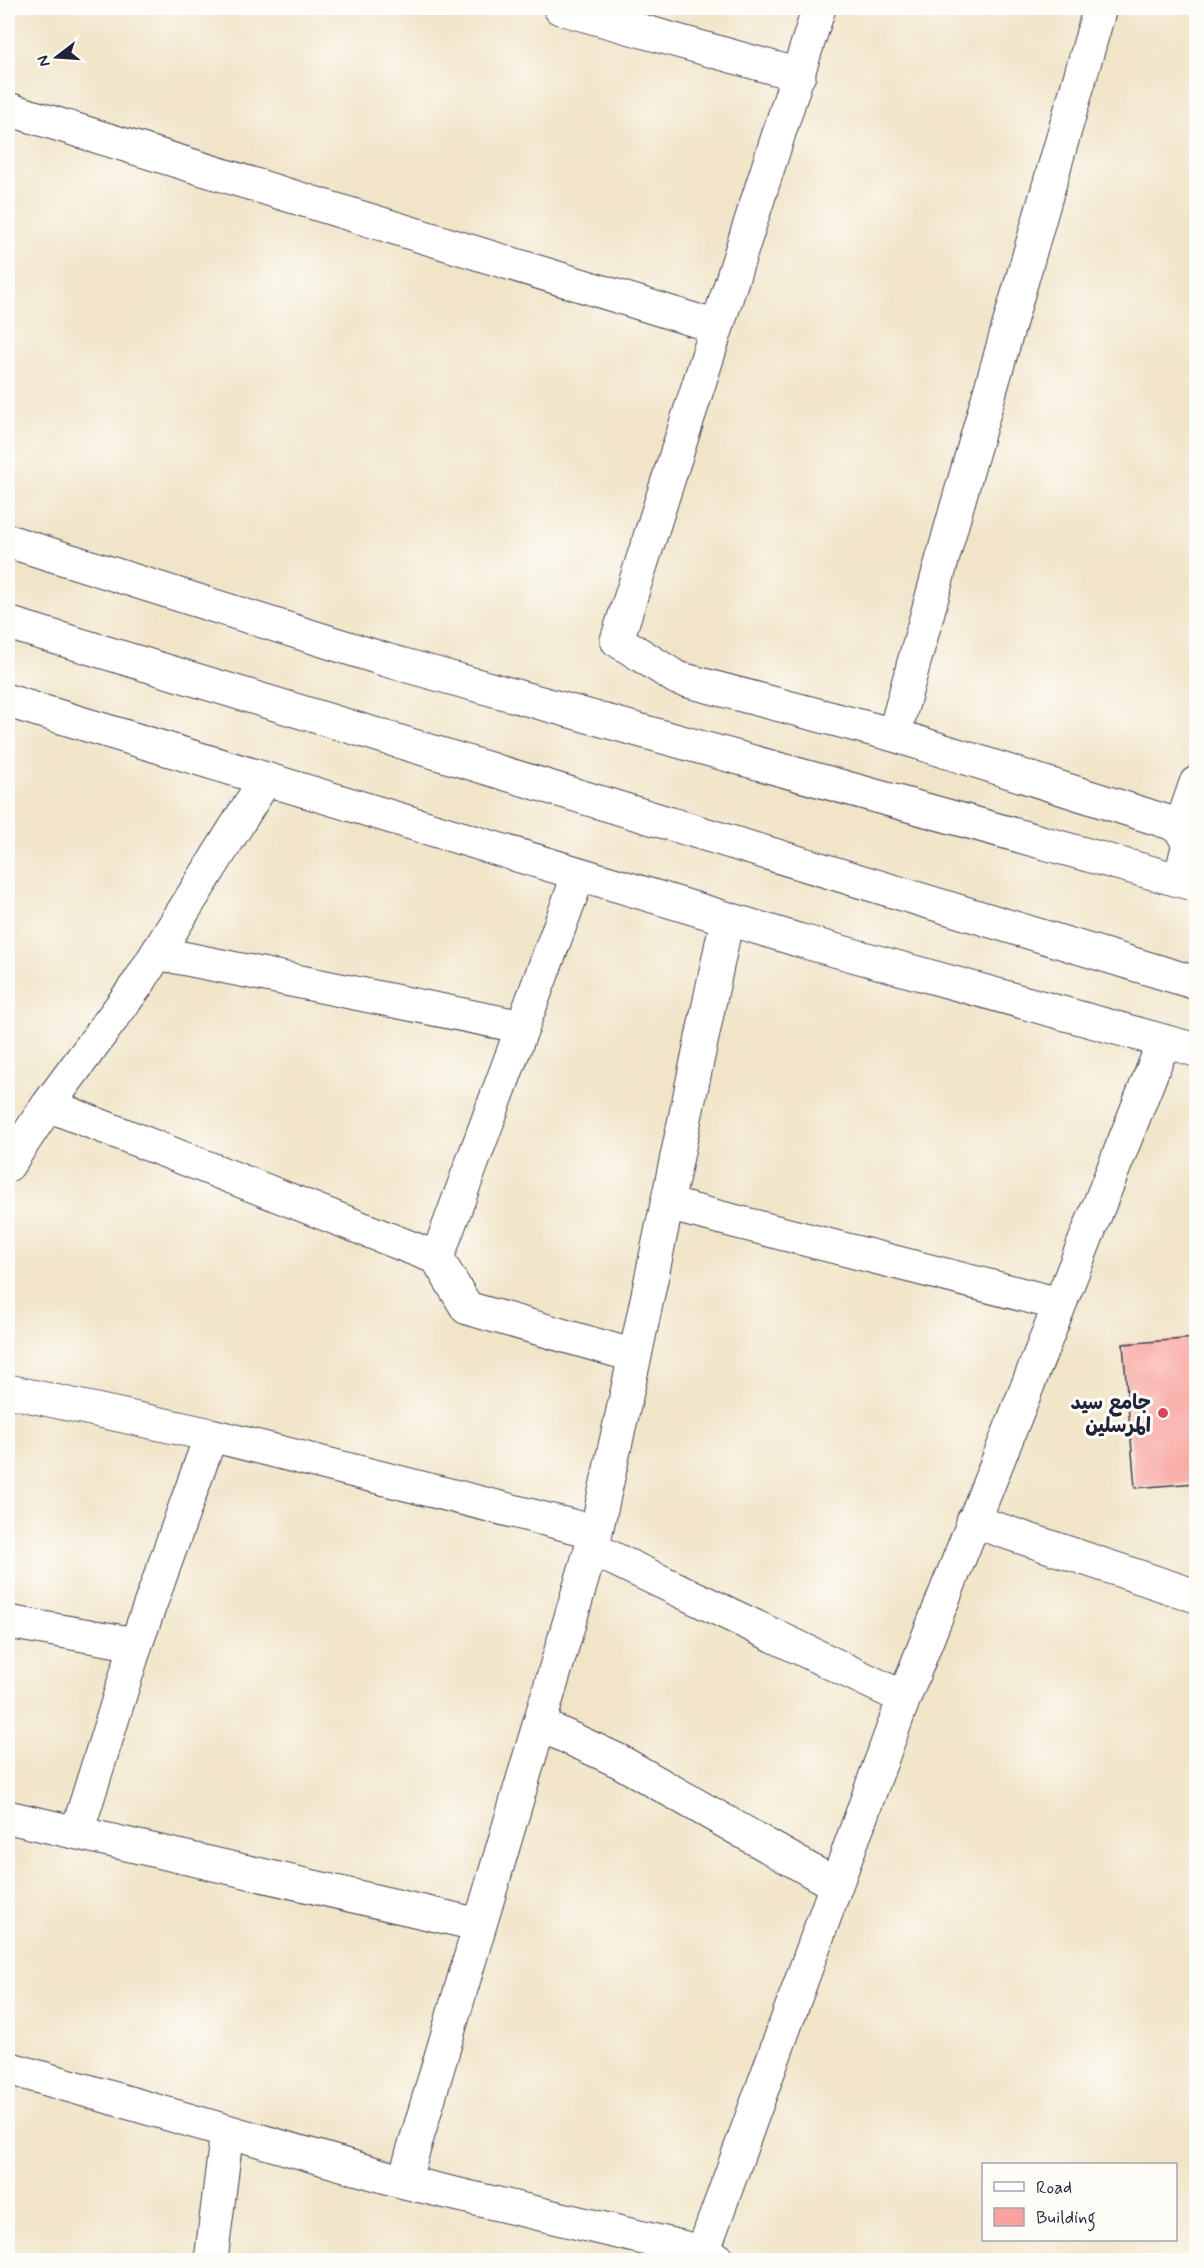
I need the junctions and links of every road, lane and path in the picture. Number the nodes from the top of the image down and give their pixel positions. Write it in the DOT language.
graph roads {
  1 [pos="560,8"];
  2 [pos="819,8"];
  3 [pos="1100,8"];
  4 [pos="799,75"];
  5 [pos="8,109"];
  6 [pos="717,327"];
  7 [pos="8,542"];
  8 [pos="8,622"];
  9 [pos="8,701"];
  10 [pos="894,735"];
  11 [pos="266,780"];
  12 [pos="1197,783"];
  13 [pos="1180,829"];
  14 [pos="579,874"];
  15 [pos="1188,883"];
  16 [pos="727,918"];
  17 [pos="157,953"];
  18 [pos="1197,983"];
  19 [pos="523,1027"];
  20 [pos="1164,1041"];
  21 [pos="1197,1050"];
  22 [pos="48,1105"];
  23 [pos="8,1165"];
  24 [pos="667,1204"];
  25 [pos="437,1258"];
  26 [pos="1059,1304"];
  27 [pos="635,1356"];
  28 [pos="8,1391"];
  29 [pos="211,1435"];
  30 [pos="974,1521"];
  31 [pos="594,1540"];
  32 [pos="1197,1596"];
  33 [pos="8,1622"];
  34 [pos="136,1644"];
  35 [pos="904,1698"];
  36 [pos="539,1724"];
  37 [pos="8,1817"];
  38 [pos="77,1832"];
  39 [pos="836,1885"];
  40 [pos="480,1925"];
  41 [pos="8,2068"];
  42 [pos="227,2131"];
  43 [pos="404,2182"];
  44 [pos="707,2258"];
  45 [pos="211,2260"];
  1 -- 4 [label="street"];
  2 -- 4 [label="street"];
  3 -- 10 [label="street"];
  4 -- 6 [label="street"];
  5 -- 6 [label="street"];
  6 -- 10 [label="street"];
  7 -- 15 [label="street"];
  8 -- 18 [label="street"];
  9 -- 11 [label="street"];
  10 -- 13 [label="street"];
  11 -- 14 [label="street"];
  11 -- 17 [label="street"];
  12 -- 13 [label="street"];
  13 -- 15 [label="street"];
  14 -- 16 [label="street"];
  14 -- 19 [label="street"];
  16 -- 20 [label="street"];
  16 -- 24 [label="street"];
  17 -- 19 [label="street"];
  17 -- 22 [label="street"];
  19 -- 25 [label="street"];
  20 -- 21 [label="street"];
  20 -- 26 [label="street"];
  22 -- 23 [label="street"];
  22 -- 25 [label="street"];
  24 -- 26 [label="street"];
  24 -- 27 [label="street"];
  25 -- 27 [label="street"];
  26 -- 30 [label="street"];
  27 -- 31 [label="street"];
  28 -- 29 [label="street"];
  29 -- 31 [label="street"];
  29 -- 34 [label="street"];
  30 -- 32 [label="street"];
  30 -- 35 [label="street"];
  31 -- 35 [label="street"];
  31 -- 36 [label="street"];
  33 -- 34 [label="street"];
  34 -- 38 [label="street"];
  35 -- 39 [label="street"];
  36 -- 39 [label="street"];
  36 -- 40 [label="street"];
  37 -- 38 [label="street"];
  38 -- 40 [label="street"];
  39 -- 44 [label="street"];
  40 -- 43 [label="street"];
  41 -- 42 [label="street"];
  42 -- 43 [label="street"];
  42 -- 45 [label="street"];
  43 -- 44 [label="street"];
}
